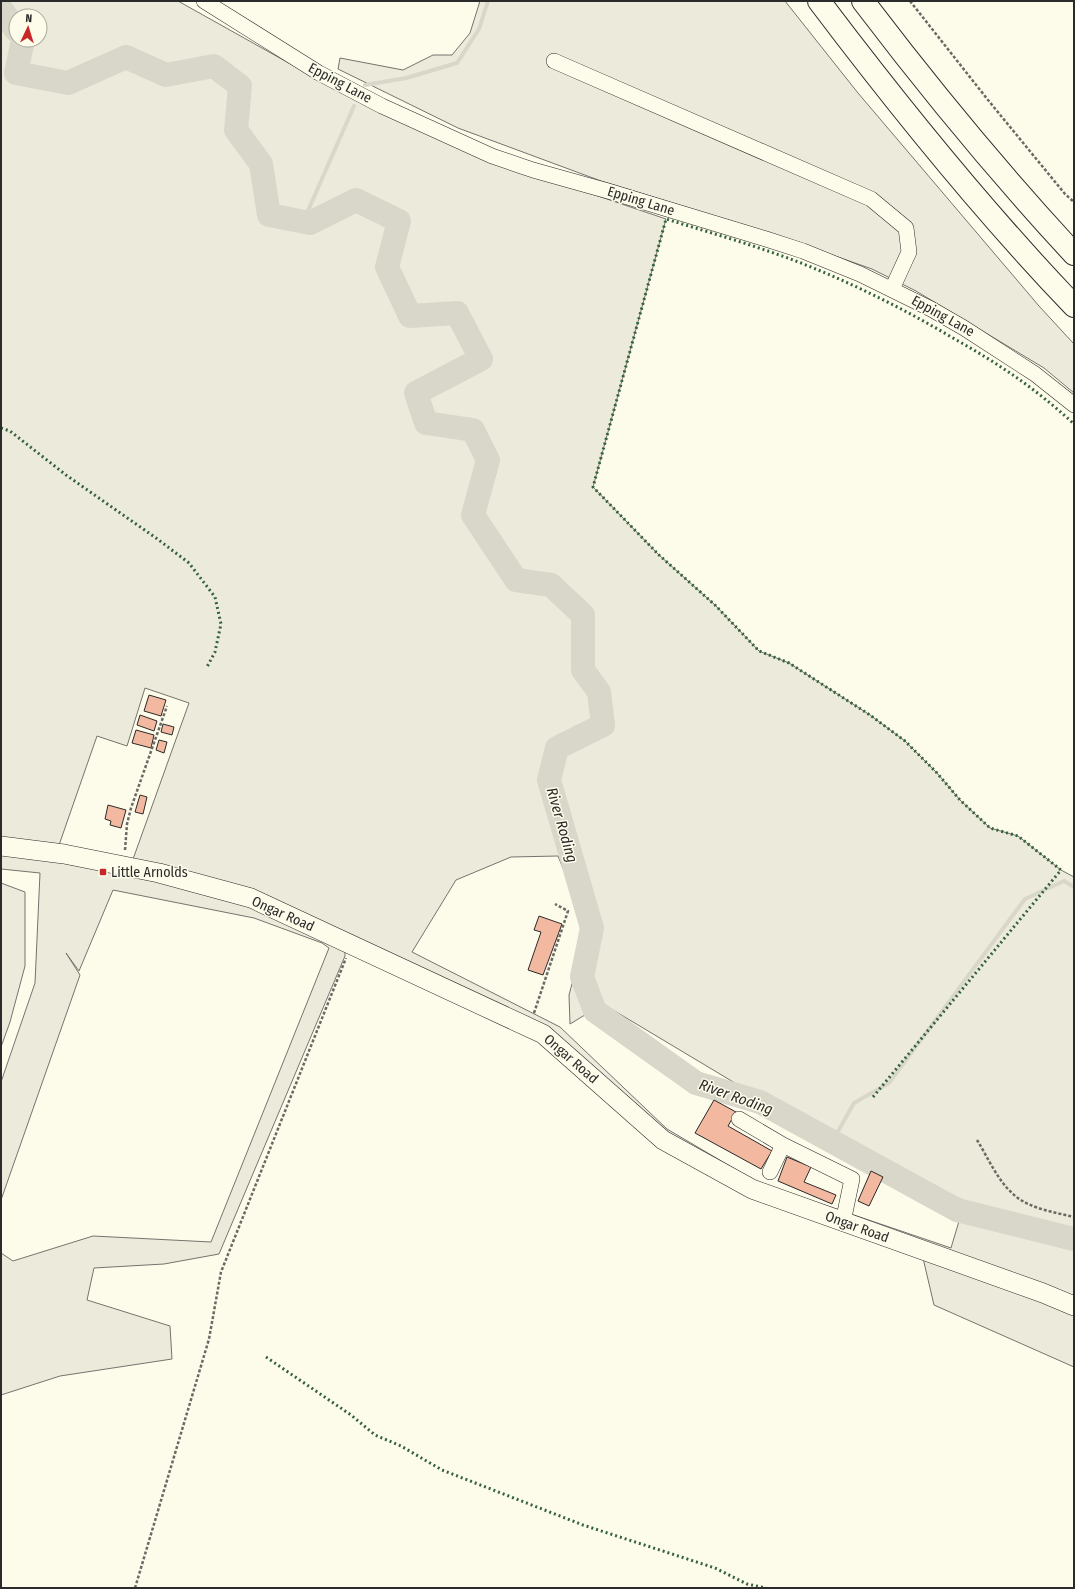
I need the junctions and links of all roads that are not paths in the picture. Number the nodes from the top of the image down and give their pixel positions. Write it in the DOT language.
graph roads {
  1 [pos="204,1"];
  2 [pos="819,1"];
  3 [pos="863,1"];
  4 [pos="554,61"];
  5 [pos="1074,254"];
  6 [pos="892,289"];
  7 [pos="1074,306"];
  8 [pos="1074,405"];
  9 [pos="1,846"];
  10 [pos="739,1119"];
  11 [pos="783,1145"];
  12 [pos="770,1172"];
  13 [pos="843,1222"];
  14 [pos="1074,1306"];
  1 -- 6 [label="street, Epping Lane"];
  2 -- 7 [label="highway"];
  3 -- 5 [label="highway"];
  4 -- 6 [label="street"];
  6 -- 8 [label="street, Epping Lane"];
  9 -- 13 [label="main road, Ongar Road"];
  10 -- 11 [label="street"];
  11 -- 12 [label="street"];
  11 -- 13 [label="street"];
  13 -- 14 [label="main road, Ongar Road"];
}
